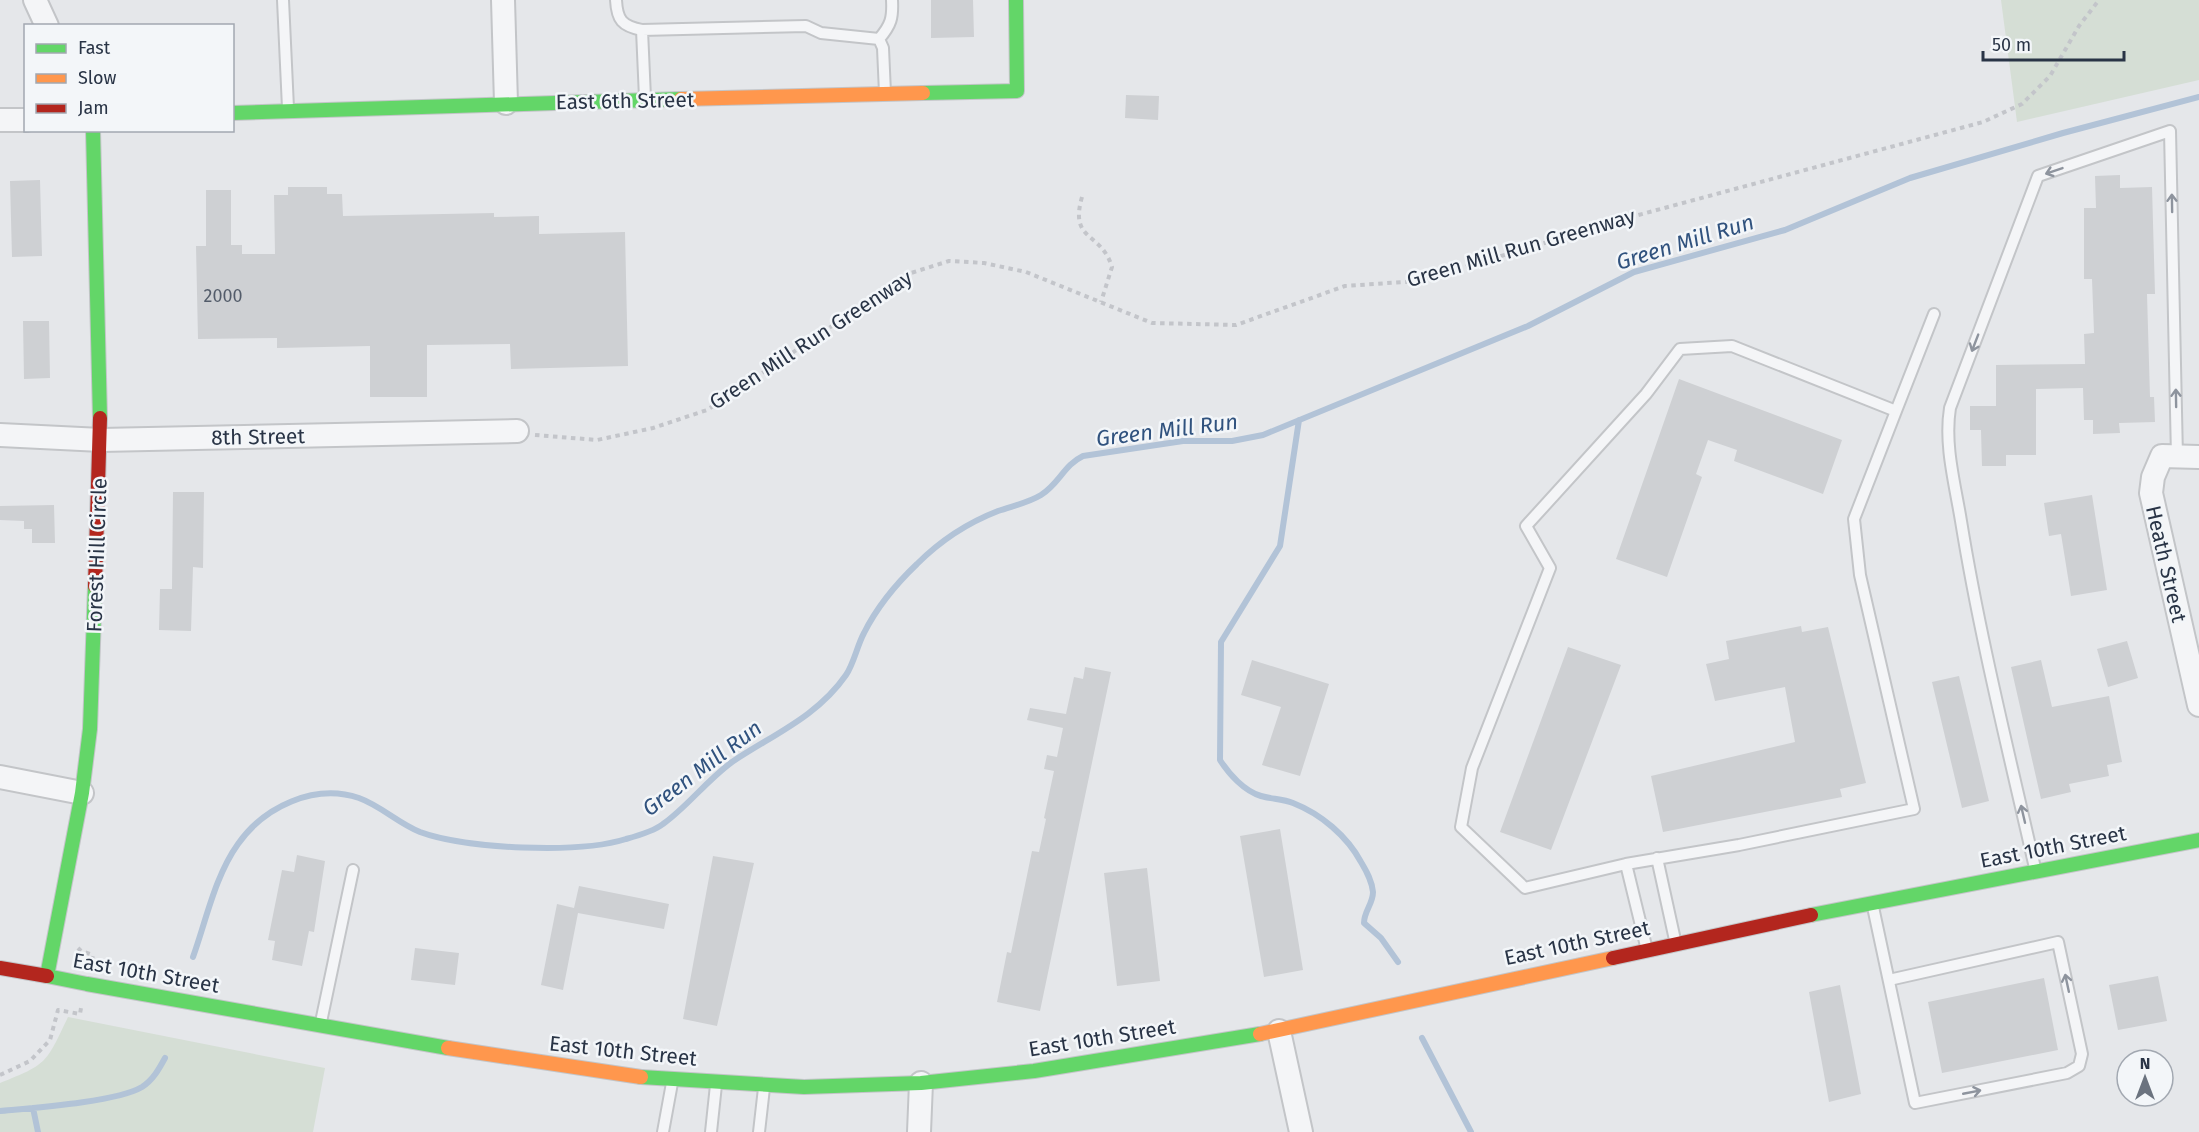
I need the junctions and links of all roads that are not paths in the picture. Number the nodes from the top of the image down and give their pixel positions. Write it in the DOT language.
graph roads {
  1 [pos="35,0"];
  2 [pos="283,0"];
  3 [pos="503,0"];
  4 [pos="616,0"];
  5 [pos="892,0"];
  6 [pos="1016,0"];
  7 [pos="46,24"];
  8 [pos="642,30"];
  9 [pos="879,39"];
  10 [pos="885,96"];
  11 [pos="645,101"];
  12 [pos="506,103"];
  13 [pos="288,111"];
  14 [pos="234,113"];
  15 [pos="0,120"];
  16 [pos="24,120"];
  17 [pos="93,132"];
  18 [pos="1934,314"];
  19 [pos="1896,411"];
  20 [pos="516,431"];
  21 [pos="0,435"];
  22 [pos="101,440"];
  23 [pos="2188,457"];
  24 [pos="2199,705"];
  25 [pos="0,777"];
  26 [pos="82,793"];
  27 [pos="2199,840"];
  28 [pos="1657,858"];
  29 [pos="1626,864"];
  30 [pos="353,870"];
  31 [pos="2036,872"];
  32 [pos="1872,903"];
  33 [pos="1675,944"];
  34 [pos="1646,950"];
  35 [pos="0,968"];
  36 [pos="47,976"];
  37 [pos="1888,980"];
  38 [pos="321,1025"];
  39 [pos="1279,1031"];
  40 [pos="672,1079"];
  41 [pos="716,1082"];
  42 [pos="921,1083"];
  43 [pos="764,1085"];
  44 [pos="663,1132"];
  45 [pos="711,1132"];
  46 [pos="759,1132"];
  47 [pos="919,1132"];
  48 [pos="1301,1132"];
  1 -- 7 [label="street"];
  2 -- 13 [label="lane"];
  3 -- 12 [label="street"];
  4 -- 8 [label="lane"];
  5 -- 9 [label="lane"];
  6 -- 10 [label="main road, East 6th Street"];
  8 -- 9 [label="lane"];
  8 -- 11 [label="lane"];
  9 -- 10 [label="lane"];
  10 -- 11 [label="main road, East 6th Street"];
  11 -- 12 [label="main road, East 6th Street"];
  12 -- 13 [label="main road, East 6th Street"];
  13 -- 14 [label="main road, East 6th Street"];
  15 -- 16 [label="street"];
  17 -- 22 [label="main road, Forest Hill Circle"];
  18 -- 19 [label="lane"];
  19 -- 28 [label="lane"];
  19 -- 29 [label="lane"];
  20 -- 22 [label="street, 8th Street"];
  21 -- 22 [label="street, 8th Street"];
  22 -- 26 [label="main road, Forest Hill Circle"];
  23 -- 24 [label="street, Heath Street"];
  23 -- 31 [label="lane"];
  25 -- 26 [label="street"];
  26 -- 36 [label="main road, Forest Hill Circle"];
  27 -- 31 [label="main road, East 10th Street"];
  28 -- 29 [label="lane"];
  28 -- 33 [label="lane"];
  29 -- 34 [label="lane"];
  30 -- 38 [label="lane"];
  31 -- 32 [label="main road, East 10th Street"];
  32 -- 33 [label="main road, East 10th Street"];
  32 -- 37 [label="lane"];
  33 -- 34 [label="main road, East 10th Street"];
  34 -- 39 [label="main road, East 10th Street"];
  35 -- 36 [label="main road, East 10th Street"];
  36 -- 38 [label="main road, East 10th Street"];
  37 -- 37 [label="lane, one-way"];
  38 -- 40 [label="main road, East 10th Street"];
  39 -- 42 [label="main road, East 10th Street"];
  39 -- 48 [label="street"];
  40 -- 41 [label="main road, East 10th Street"];
  40 -- 44 [label="lane"];
  41 -- 43 [label="main road, East 10th Street"];
  41 -- 45 [label="lane"];
  42 -- 43 [label="main road, East 10th Street"];
  42 -- 47 [label="street"];
  43 -- 46 [label="lane"];
}
